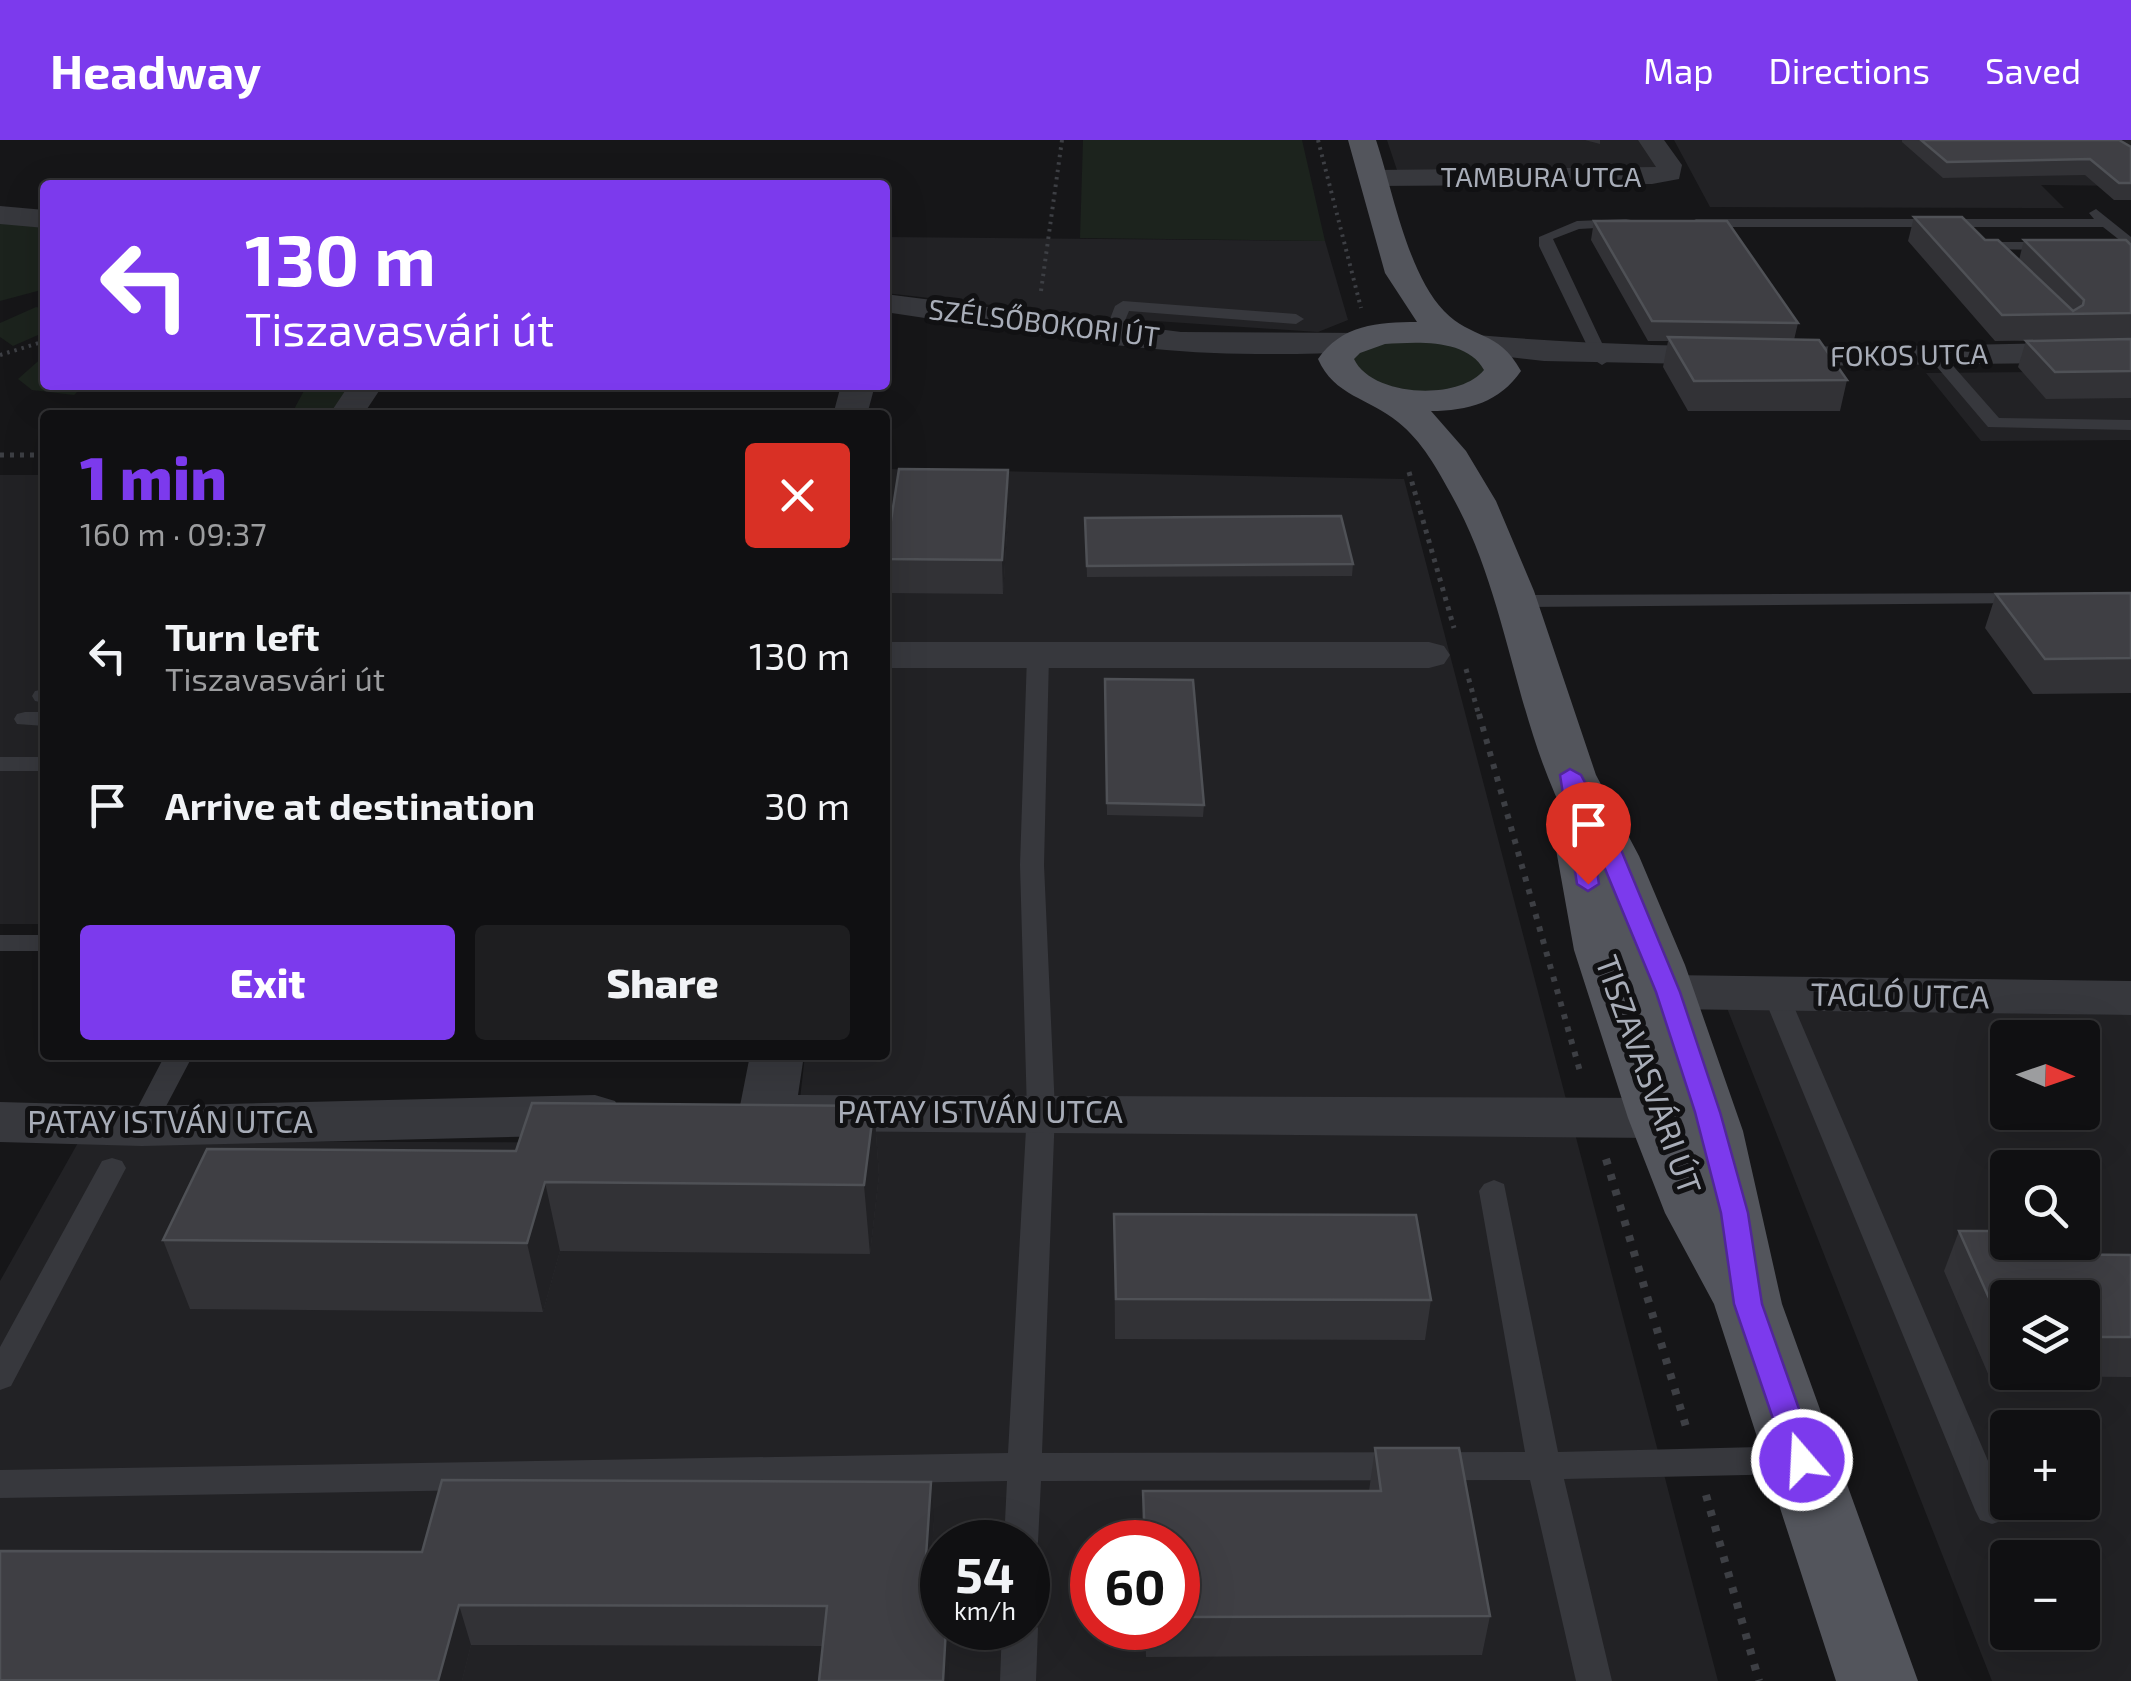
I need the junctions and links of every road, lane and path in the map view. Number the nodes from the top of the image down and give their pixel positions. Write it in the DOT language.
graph roads {
  1 [pos="1062,140"];
  2 [pos="1318,140"];
  3 [pos="1362,140"];
  4 [pos="1652,140"];
  5 [pos="1374,178"];
  6 [pos="2089,206"];
  7 [pos="0,215"];
  8 [pos="40,219"];
  9 [pos="2106,222"];
  10 [pos="1640,223"];
  11 [pos="1680,223"];
  12 [pos="1962,223"];
  13 [pos="2131,245"];
  14 [pos="1986,246"];
  15 [pos="2074,246"];
  16 [pos="1999,260"];
  17 [pos="1402,273"];
  18 [pos="890,304"];
  19 [pos="1228,314"];
  20 [pos="1296,319"];
  21 [pos="1036,322"];
  22 [pos="1367,330"];
  23 [pos="1113,332"];
  24 [pos="1469,342"];
  25 [pos="40,343"];
  26 [pos="1204,343"];
  27 [pos="2131,352"];
  28 [pos="1588,354"];
  29 [pos="1934,354"];
  30 [pos="0,355"];
  31 [pos="1342,374"];
  32 [pos="1485,388"];
  33 [pos="1386,395"];
  34 [pos="2131,426"];
  35 [pos="0,455"];
  36 [pos="40,456"];
  37 [pos="1407,466"];
  38 [pos="1462,475"];
  39 [pos="2051,599"];
  40 [pos="1514,601"];
  41 [pos="890,655"];
  42 [pos="1038,656"];
  43 [pos="1451,656"];
  44 [pos="0,764"];
  45 [pos="40,764"];
  46 [pos="1570,775"];
  47 [pos="0,943"];
  48 [pos="40,943"];
  49 [pos="1668,992"];
  50 [pos="1776,995"];
  51 [pos="2131,998"];
  52 [pos="175,1060"];
  53 [pos="777,1060"];
  54 [pos="767,1111"];
  55 [pos="708,1112"];
  56 [pos="1042,1112"];
  57 [pos="650,1114"];
  58 [pos="1594,1118"];
  59 [pos="1660,1118"];
  60 [pos="0,1122"];
  61 [pos="127,1147"];
  62 [pos="1494,1191"];
  63 [pos="1748,1304"];
  64 [pos="0,1376"];
  65 [pos="1802,1460"];
  66 [pos="1697,1462"];
  67 [pos="1544,1466"];
  68 [pos="1023,1467"];
  69 [pos="0,1484"];
  70 [pos="1990,1505"];
  71 [pos="1022,1520"];
  72 [pos="1019,1650"];
  73 [pos="1018,1681"];
  74 [pos="1594,1681"];
  75 [pos="1760,1681"];
  76 [pos="1878,1681"];
  1 -- 21 [label="path"];
  2 -- 22 [label="path"];
  3 -- 5 [label="main road"];
  4 -- 5 [label="street, TAMBURA UTCA"];
  5 -- 17 [label="main road"];
  6 -- 9 [label="lane"];
  7 -- 8 [label="street"];
  9 -- 12 [label="lane"];
  9 -- 13 [label="lane"];
  10 -- 28 [label="lane"];
  11 -- 12 [label="lane"];
  12 -- 14 [label="lane"];
  14 -- 15 [label="lane"];
  14 -- 16 [label="lane"];
  17 -- 22 [label="main road"];
  17 -- 24 [label="main road"];
  18 -- 21 [label="street, SZÉLSŐBOKORI ÚT"];
  19 -- 20 [label="lane"];
  19 -- 23 [label="lane"];
  19 -- 26 [label="lane"];
  21 -- 23 [label="street, SZÉLSŐBOKORI ÚT"];
  22 -- 24 [label="main road"];
  22 -- 26 [label="street"];
  22 -- 31 [label="main road"];
  23 -- 26 [label="street, SZÉLSŐBOKORI ÚT"];
  24 -- 28 [label="street"];
  24 -- 32 [label="main road"];
  25 -- 30 [label="path"];
  26 -- 31 [label="street"];
  27 -- 29 [label="street, FOKOS UTCA"];
  28 -- 29 [label="street, FOKOS UTCA"];
  28 -- 32 [label="street"];
  29 -- 34 [label="lane"];
  31 -- 33 [label="main road"];
  32 -- 33 [label="main road"];
  32 -- 38 [label="main road"];
  33 -- 38 [label="main road"];
  35 -- 36 [label="path"];
  37 -- 43 [label="path"];
  38 -- 40 [label="main road, TISZAVASVÁRI ÚT"];
  39 -- 40 [label="lane"];
  40 -- 46 [label="main road, TISZAVASVÁRI ÚT"];
  41 -- 42 [label="street"];
  42 -- 43 [label="street"];
  42 -- 56 [label="lane"];
  43 -- 58 [label="path"];
  44 -- 45 [label="lane"];
  46 -- 49 [label="main road, TISZAVASVÁRI ÚT"];
  46 -- 59 [label="main road, TISZAVASVÁRI ÚT"];
  47 -- 48 [label="lane"];
  49 -- 50 [label="street, TAGLÓ UTCA"];
  49 -- 63 [label="main road, TISZAVASVÁRI ÚT"];
  50 -- 51 [label="street, TAGLÓ UTCA"];
  50 -- 70 [label="lane"];
  52 -- 61 [label="lane"];
  53 -- 54 [label="street"];
  54 -- 55 [label="street, PATAY ISTVÁN UTCA"];
  54 -- 56 [label="street, PATAY ISTVÁN UTCA"];
  56 -- 58 [label="street, PATAY ISTVÁN UTCA"];
  56 -- 68 [label="lane"];
  57 -- 61 [label="street, PATAY ISTVÁN UTCA"];
  58 -- 59 [label="street, PATAY ISTVÁN UTCA"];
  58 -- 66 [label="path"];
  59 -- 63 [label="main road, TISZAVASVÁRI ÚT"];
  60 -- 61 [label="street, PATAY ISTVÁN UTCA"];
  61 -- 64 [label="lane"];
  62 -- 67 [label="lane"];
  63 -- 65 [label="main road, TISZAVASVÁRI ÚT"];
  65 -- 66 [label="lane"];
  65 -- 76 [label="main road, TISZAVASVÁRI ÚT"];
  66 -- 67 [label="lane"];
  66 -- 75 [label="path"];
  67 -- 68 [label="lane"];
  67 -- 74 [label="lane"];
  68 -- 69 [label="lane"];
  68 -- 71 [label="lane"];
  72 -- 73 [label="lane"];
}
